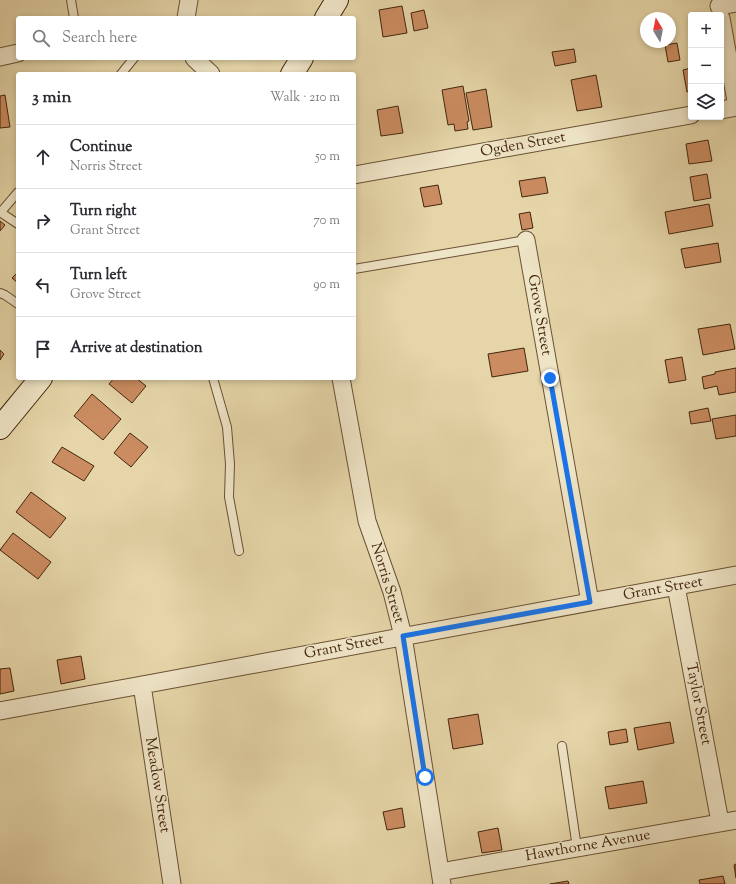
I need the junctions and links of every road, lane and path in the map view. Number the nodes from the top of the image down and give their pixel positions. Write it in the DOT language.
graph roads {
  1 [pos="71,0"];
  2 [pos="189,0"];
  3 [pos="337,0"];
  4 [pos="736,3"];
  5 [pos="720,10"];
  6 [pos="74,16"];
  7 [pos="186,16"];
  8 [pos="327,16"];
  9 [pos="16,53"];
  10 [pos="0,57"];
  11 [pos="132,60"];
  12 [pos="196,60"];
  13 [pos="301,60"];
  14 [pos="123,72"];
  15 [pos="209,72"];
  16 [pos="293,72"];
  17 [pos="736,101"];
  18 [pos="736,107"];
  19 [pos="724,109"];
  20 [pos="688,116"];
  21 [pos="356,175"];
  22 [pos="16,194"];
  23 [pos="0,212"];
  24 [pos="16,223"];
  25 [pos="526,240"];
  26 [pos="356,269"];
  27 [pos="0,293"];
  28 [pos="16,303"];
  29 [pos="39,380"];
  30 [pos="214,380"];
  31 [pos="342,380"];
  32 [pos="0,428"];
  33 [pos="239,551"];
  34 [pos="736,575"];
  35 [pos="676,586"];
  36 [pos="590,602"];
  37 [pos="403,636"];
  38 [pos="142,685"];
  39 [pos="0,711"];
  40 [pos="562,746"];
  41 [pos="728,821"];
  42 [pos="577,848"];
  43 [pos="441,878"];
  44 [pos="172,884"];
  1 -- 6 [label="lane"];
  2 -- 7 [label="street"];
  3 -- 8 [label="main road"];
  4 -- 5 [label="street"];
  5 -- 17 [label="street"];
  9 -- 10 [label="street"];
  11 -- 14 [label="lane"];
  12 -- 15 [label="street"];
  13 -- 16 [label="main road"];
  18 -- 19 [label="street"];
  20 -- 21 [label="street, Ogden Street"];
  22 -- 23 [label="lane"];
  23 -- 24 [label="lane"];
  25 -- 26 [label="lane"];
  25 -- 36 [label="street, Grove Street"];
  27 -- 28 [label="lane"];
  29 -- 32 [label="main road"];
  30 -- 33 [label="lane"];
  31 -- 37 [label="street, Norris Street"];
  34 -- 35 [label="street, Grant Street"];
  35 -- 36 [label="street, Grant Street"];
  35 -- 41 [label="street, Taylor Street"];
  36 -- 37 [label="street, Grant Street"];
  37 -- 38 [label="street, Grant Street"];
  37 -- 43 [label="street, Norris Street"];
  38 -- 39 [label="street, Grant Street"];
  38 -- 44 [label="street, Meadow Street"];
  40 -- 42 [label="lane"];
  41 -- 42 [label="street, Hawthorne Avenue"];
  42 -- 43 [label="street, Hawthorne Avenue"];
}
